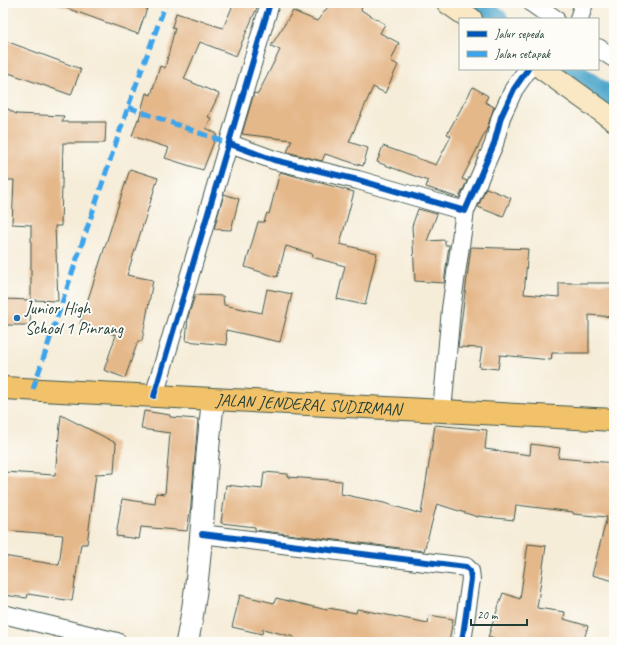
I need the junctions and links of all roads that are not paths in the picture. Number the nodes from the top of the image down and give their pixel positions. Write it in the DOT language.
graph roads {
  1 [pos="270,3"];
  2 [pos="448,3"];
  3 [pos="532,3"];
  4 [pos="584,3"];
  5 [pos="470,18"];
  6 [pos="554,18"];
  7 [pos="579,18"];
  8 [pos="599,49"];
  9 [pos="614,58"];
  10 [pos="527,70"];
  11 [pos="544,70"];
  12 [pos="614,120"];
  13 [pos="230,144"];
  14 [pos="465,211"];
  15 [pos="3,388"];
  16 [pos="154,396"];
  17 [pos="213,400"];
  18 [pos="442,412"];
  19 [pos="614,420"];
  20 [pos="202,534"];
  21 [pos="3,614"];
  22 [pos="117,642"];
  23 [pos="187,642"];
  24 [pos="462,642"];
  1 -- 13 [label="street"];
  2 -- 5 [label="main road"];
  3 -- 6 [label="street"];
  4 -- 7 [label="street"];
  8 -- 9 [label="street"];
  10 -- 14 [label="street"];
  11 -- 12 [label="main road"];
  13 -- 14 [label="street"];
  13 -- 16 [label="street"];
  14 -- 18 [label="street"];
  15 -- 16 [label="highway, JALAN JENDERAL SUDIRMAN"];
  16 -- 17 [label="highway, JALAN JENDERAL SUDIRMAN"];
  17 -- 18 [label="highway, JALAN JENDERAL SUDIRMAN"];
  17 -- 20 [label="street"];
  18 -- 19 [label="highway, JALAN JENDERAL SUDIRMAN"];
  20 -- 23 [label="street"];
  20 -- 24 [label="street"];
  21 -- 22 [label="street"];
}
